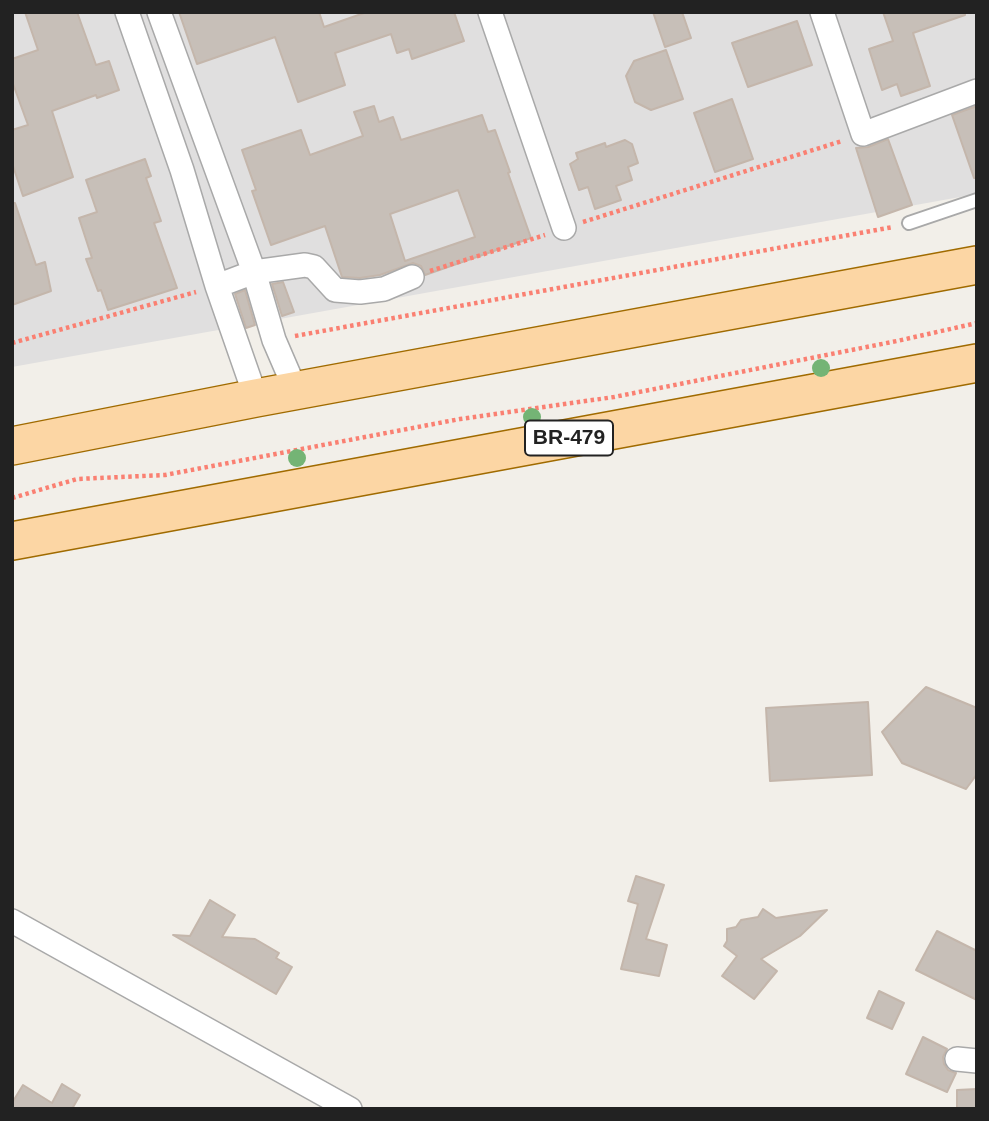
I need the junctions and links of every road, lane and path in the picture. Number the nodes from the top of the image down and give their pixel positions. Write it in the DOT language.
graph roads {
  1 [pos="127,12"];
  2 [pos="159,12"];
  3 [pos="490,12"];
  4 [pos="822,12"];
  5 [pos="977,91"];
  6 [pos="863,134"];
  7 [pos="977,200"];
  8 [pos="909,223"];
  9 [pos="564,229"];
  10 [pos="977,265"];
  11 [pos="254,272"];
  12 [pos="412,277"];
  13 [pos="217,286"];
  14 [pos="977,323"];
  15 [pos="274,340"];
  16 [pos="12,343"];
  17 [pos="238,347"];
  18 [pos="977,363"];
  19 [pos="296,391"];
  20 [pos="256,398"];
  21 [pos="12,446"];
  22 [pos="12,498"];
  23 [pos="12,541"];
  24 [pos="12,921"];
  25 [pos="350,1109"];
  1 -- 13 [label="street"];
  2 -- 11 [label="street"];
  3 -- 9 [label="street"];
  4 -- 6 [label="street"];
  5 -- 6 [label="street"];
  6 -- 9 [label="path"];
  7 -- 8 [label="lane"];
  8 -- 15 [label="path"];
  9 -- 12 [label="path"];
  10 -- 19 [label="main road"];
  11 -- 12 [label="street"];
  11 -- 13 [label="street"];
  11 -- 15 [label="street"];
  13 -- 16 [label="path"];
  13 -- 17 [label="street"];
  14 -- 22 [label="path"];
  15 -- 17 [label="street"];
  15 -- 19 [label="street"];
  17 -- 20 [label="street"];
  18 -- 23 [label="main road, BR-479"];
  19 -- 20 [label="main road"];
  20 -- 21 [label="main road"];
  24 -- 25 [label="street"];
}
